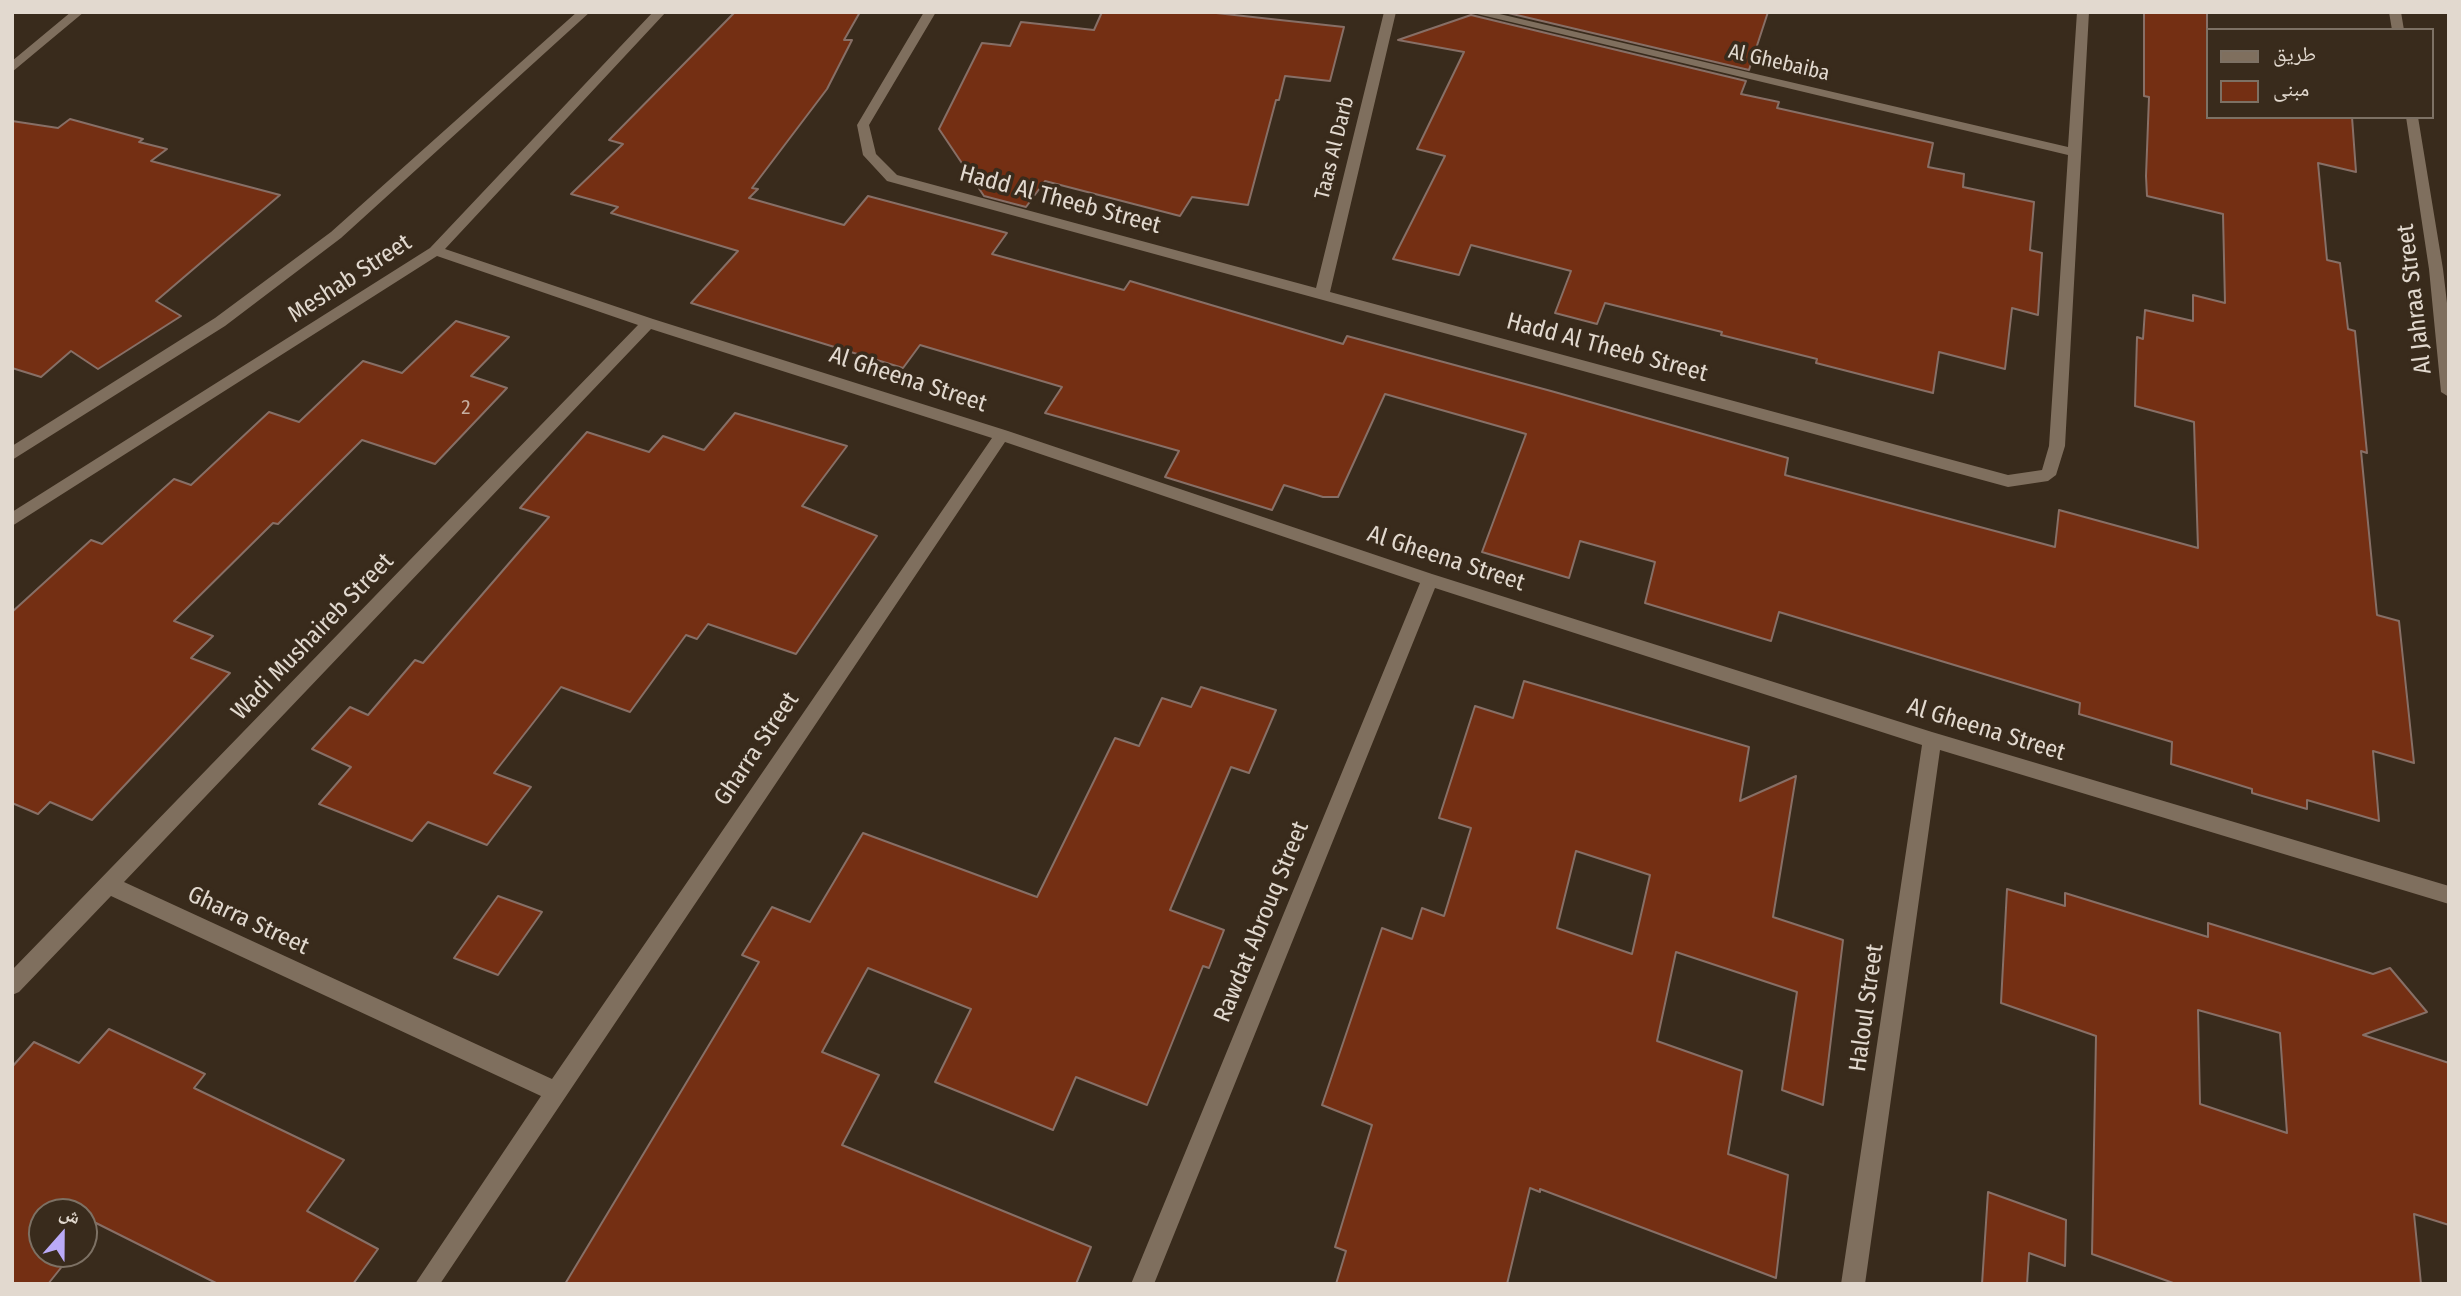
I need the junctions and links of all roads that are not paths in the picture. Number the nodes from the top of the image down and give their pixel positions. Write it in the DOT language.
graph roads {
  1 [pos="78,12"];
  2 [pos="584,12"];
  3 [pos="660,12"];
  4 [pos="930,12"];
  5 [pos="1390,12"];
  6 [pos="1475,12"];
  7 [pos="2083,12"];
  8 [pos="12,68"];
  9 [pos="2412,119"];
  10 [pos="2074,152"];
  11 [pos="435,251"];
  12 [pos="1322,295"];
  13 [pos="648,323"];
  14 [pos="2449,392"];
  15 [pos="1002,435"];
  16 [pos="12,454"];
  17 [pos="12,520"];
  18 [pos="1430,580"];
  19 [pos="1932,740"];
  20 [pos="109,885"];
  21 [pos="2449,895"];
  22 [pos="12,985"];
  23 [pos="556,1092"];
  24 [pos="426,1284"];
  25 [pos="1142,1284"];
  26 [pos="1853,1284"];
  1 -- 8 [label="street"];
  2 -- 16 [label="street, Meshab Street"];
  3 -- 11 [label="street, Meshab Street"];
  4 -- 12 [label="street, Hadd Al Theeb Street"];
  5 -- 12 [label="street, Taas Al Darb"];
  6 -- 10 [label="street, Al Ghebaiba"];
  7 -- 10 [label="street, Hadd Al Theeb Street"];
  9 -- 14 [label="street, Al Jahraa Street"];
  10 -- 12 [label="street, Hadd Al Theeb Street"];
  11 -- 13 [label="street, Al Gheena Street"];
  11 -- 17 [label="street, Meshab Street"];
  13 -- 15 [label="street, Al Gheena Street"];
  13 -- 20 [label="street, Wadi Mushaireb Street"];
  15 -- 18 [label="street, Al Gheena Street"];
  15 -- 23 [label="street, Gharra Street"];
  18 -- 19 [label="street, Al Gheena Street"];
  18 -- 25 [label="street, Rawdat Abrouq Street"];
  19 -- 21 [label="street, Al Gheena Street"];
  19 -- 26 [label="street, Haloul Street"];
  20 -- 22 [label="street, Wadi Mushaireb Street"];
  20 -- 23 [label="street, Gharra Street"];
  23 -- 24 [label="street, Gharra Street"];
}
